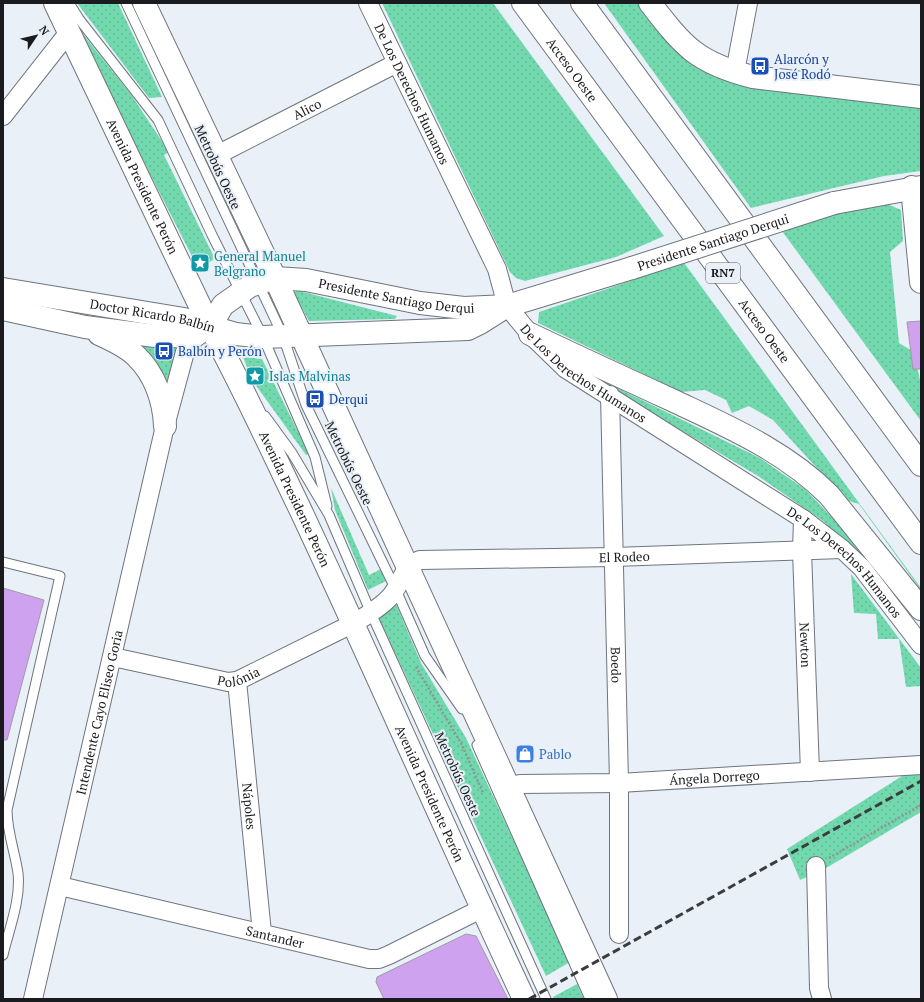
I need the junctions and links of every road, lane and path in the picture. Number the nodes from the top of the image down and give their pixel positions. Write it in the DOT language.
graph roads {
  1 [pos="55,3"];
  2 [pos="69,3"];
  3 [pos="126,3"];
  4 [pos="144,3"];
  5 [pos="368,3"];
  6 [pos="524,3"];
  7 [pos="582,3"];
  8 [pos="650,3"];
  9 [pos="748,3"];
  10 [pos="69,32"];
  11 [pos="397,63"];
  12 [pos="735,72"];
  13 [pos="921,97"];
  14 [pos="3,116"];
  15 [pos="217,155"];
  16 [pos="917,187"];
  17 [pos="921,282"];
  18 [pos="258,284"];
  19 [pos="3,289"];
  20 [pos="507,306"];
  21 [pos="3,309"];
  22 [pos="85,327"];
  23 [pos="210,327"];
  24 [pos="530,334"];
  25 [pos="282,336"];
  26 [pos="236,375"];
  27 [pos="610,395"];
  28 [pos="165,426"];
  29 [pos="921,465"];
  30 [pos="329,515"];
  31 [pos="803,519"];
  32 [pos="921,543"];
  33 [pos="842,549"];
  34 [pos="802,551"];
  35 [pos="614,557"];
  36 [pos="3,562"];
  37 [pos="407,567"];
  38 [pos="396,590"];
  39 [pos="921,609"];
  40 [pos="362,618"];
  41 [pos="921,645"];
  42 [pos="113,657"];
  43 [pos="237,681"];
  44 [pos="475,738"];
  45 [pos="921,765"];
  46 [pos="810,772"];
  47 [pos="619,783"];
  48 [pos="507,787"];
  49 [pos="921,805"];
  50 [pos="816,866"];
  51 [pos="60,886"];
  52 [pos="481,909"];
  53 [pos="262,933"];
  54 [pos="619,934"];
  55 [pos="3,955"];
  56 [pos="33,999"];
  57 [pos="524,999"];
  58 [pos="546,999"];
  59 [pos="590,999"];
  60 [pos="606,999"];
  61 [pos="822,999"];
  1 -- 10 [label="main road, Avenida Presidente Perón"];
  2 -- 18 [label="lane, Metrobús Oeste"];
  3 -- 18 [label="lane, Metrobús Oeste"];
  4 -- 15 [label="main road"];
  5 -- 11 [label="street, De Los Derechos Humanos"];
  6 -- 32 [label="main road, Acceso Oeste / RN7"];
  7 -- 29 [label="main road"];
  8 -- 12 [label="main road"];
  9 -- 12 [label="street"];
  10 -- 14 [label="street"];
  10 -- 23 [label="main road, Avenida Presidente Perón"];
  11 -- 15 [label="street, Alico"];
  11 -- 20 [label="street, De Los Derechos Humanos"];
  12 -- 13 [label="main road"];
  15 -- 18 [label="main road"];
  16 -- 17 [label="main road"];
  16 -- 20 [label="main road, Presidente Santiago Derqui, bridge"];
  18 -- 20 [label="main road, Presidente Santiago Derqui"];
  18 -- 23 [label="main road"];
  18 -- 25 [label="main road"];
  18 -- 25 [label="lane, Metrobús Oeste"];
  19 -- 23 [label="main road, Doctor Ricardo Balbín"];
  20 -- 24 [label="street, De Los Derechos Humanos"];
  20 -- 25 [label="main road, Presidente Santiago Derqui"];
  21 -- 22 [label="main road"];
  22 -- 23 [label="main road"];
  22 -- 28 [label="main road"];
  23 -- 25 [label="main road, Doctor Ricardo Balbín"];
  23 -- 26 [label="main road, Avenida Presidente Perón"];
  23 -- 28 [label="street, Intendente Cayo Eliseo Goria"];
  24 -- 27 [label="street, De Los Derechos Humanos"];
  24 -- 39 [label="main road"];
  25 -- 30 [label="lane, Metrobús Oeste"];
  25 -- 37 [label="main road"];
  25 -- 38 [label="lane, Metrobús Oeste"];
  26 -- 30 [label="lane, Metrobús Oeste"];
  26 -- 40 [label="main road, Avenida Presidente Perón"];
  27 -- 31 [label="street, De Los Derechos Humanos"];
  27 -- 35 [label="street, Boedo"];
  28 -- 42 [label="street, Intendente Cayo Eliseo Goria"];
  30 -- 40 [label="lane, Metrobús Oeste"];
  31 -- 33 [label="street, De Los Derechos Humanos"];
  31 -- 34 [label="street, Newton"];
  33 -- 34 [label="street, El Rodeo"];
  33 -- 41 [label="street, De Los Derechos Humanos"];
  34 -- 35 [label="street, El Rodeo"];
  34 -- 46 [label="street, Newton"];
  35 -- 37 [label="street, El Rodeo"];
  35 -- 47 [label="street, Boedo"];
  36 -- 55 [label="lane"];
  37 -- 38 [label="street"];
  37 -- 38 [label="lane, Metrobús Oeste"];
  37 -- 48 [label="main road"];
  38 -- 40 [label="street, Polónia"];
  40 -- 43 [label="street, Polónia"];
  40 -- 52 [label="main road, Avenida Presidente Perón"];
  40 -- 58 [label="lane, Metrobús Oeste"];
  42 -- 43 [label="street, Polónia"];
  42 -- 51 [label="street, Intendente Cayo Eliseo Goria"];
  43 -- 53 [label="street, Nápoles"];
  44 -- 59 [label="lane"];
  45 -- 46 [label="street, Ángela Dorrego"];
  46 -- 47 [label="street, Ángela Dorrego"];
  47 -- 48 [label="street, Ángela Dorrego"];
  47 -- 54 [label="street, Boedo"];
  48 -- 60 [label="main road"];
  49 -- 50 [label="path"];
  50 -- 61 [label="street"];
  51 -- 53 [label="street, Santander"];
  51 -- 56 [label="street, Intendente Cayo Eliseo Goria"];
  52 -- 53 [label="street, Santander"];
  52 -- 57 [label="main road, Avenida Presidente Perón"];
}
